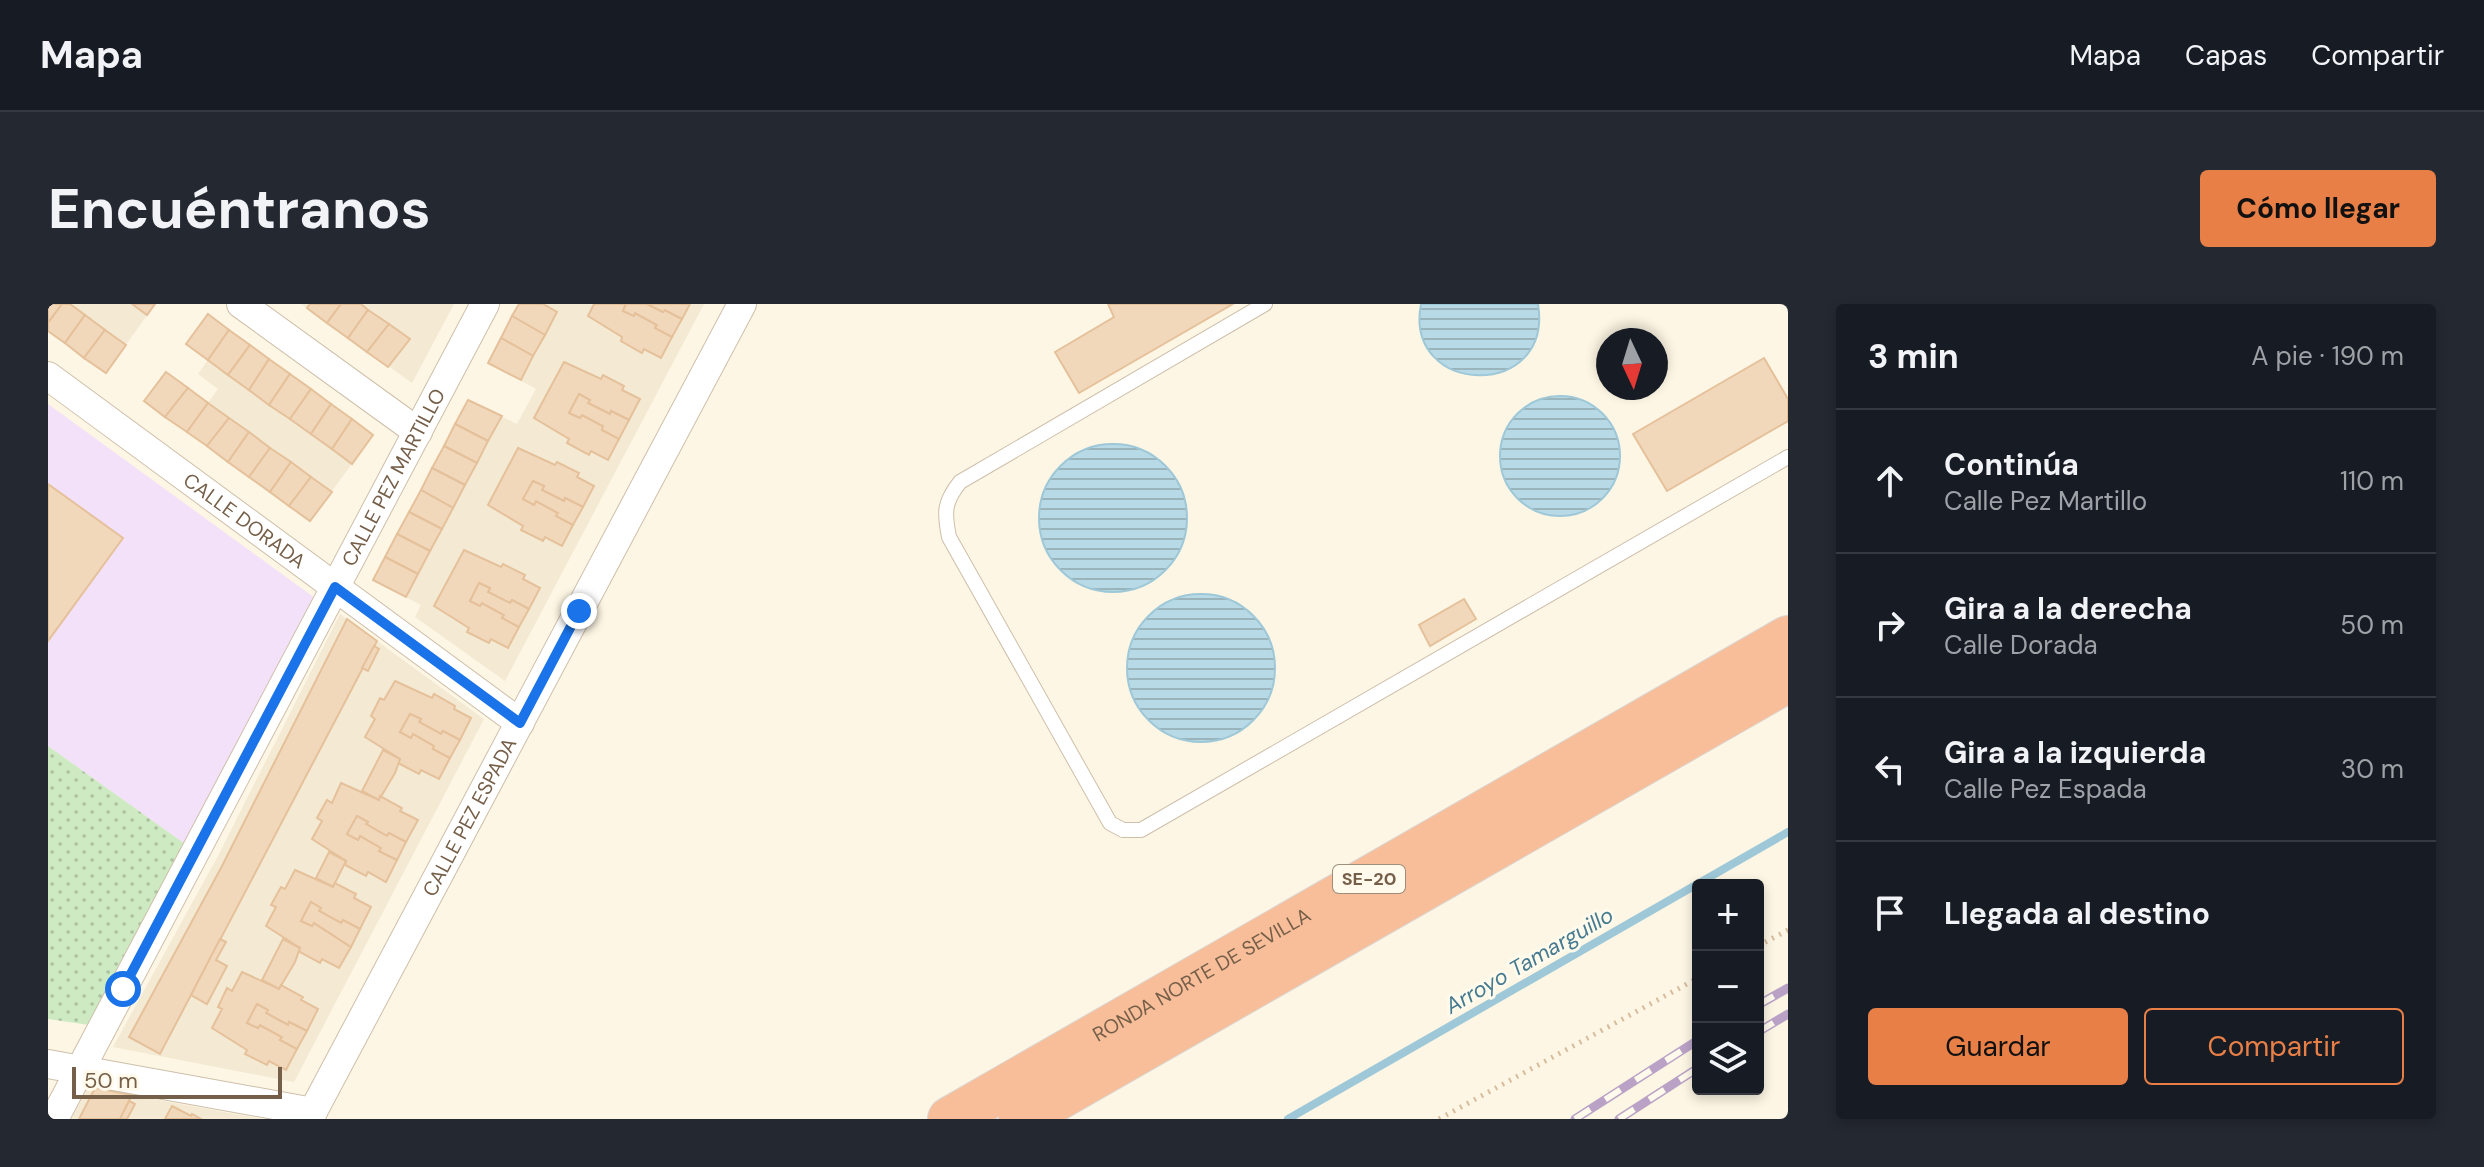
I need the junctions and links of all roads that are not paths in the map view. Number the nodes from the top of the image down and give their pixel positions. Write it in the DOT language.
graph roads {
  1 [pos="241,304"];
  2 [pos="485,304"];
  3 [pos="742,304"];
  4 [pos="1265,304"];
  5 [pos="48,376"];
  6 [pos="418,432"];
  7 [pos="1788,457"];
  8 [pos="335,587"];
  9 [pos="1788,636"];
  10 [pos="1788,680"];
  11 [pos="520,723"];
  12 [pos="48,1064"];
  13 [pos="80,1070"];
  14 [pos="311,1115"];
  15 [pos="54,1119"];
  16 [pos="950,1119"];
  17 [pos="1021,1119"];
  1 -- 6 [label="street"];
  2 -- 6 [label="street, CALLE PEZ MARTILLO"];
  3 -- 11 [label="street, CALLE PEZ ESPADA"];
  4 -- 7 [label="lane"];
  5 -- 8 [label="street, CALLE DORADA"];
  6 -- 8 [label="street, CALLE PEZ MARTILLO"];
  8 -- 11 [label="street, CALLE DORADA"];
  8 -- 13 [label="street, CALLE PEZ MARTILLO"];
  9 -- 16 [label="highway, RONDA NORTE DE SEVILLA / SE-20"];
  10 -- 17 [label="highway, RONDA NORTE DE SEVILLA / SE-20"];
  11 -- 14 [label="street, CALLE PEZ ESPADA"];
  12 -- 13 [label="street"];
  13 -- 14 [label="street"];
  13 -- 15 [label="street, CALLE PEZ MARTILLO"];
}
